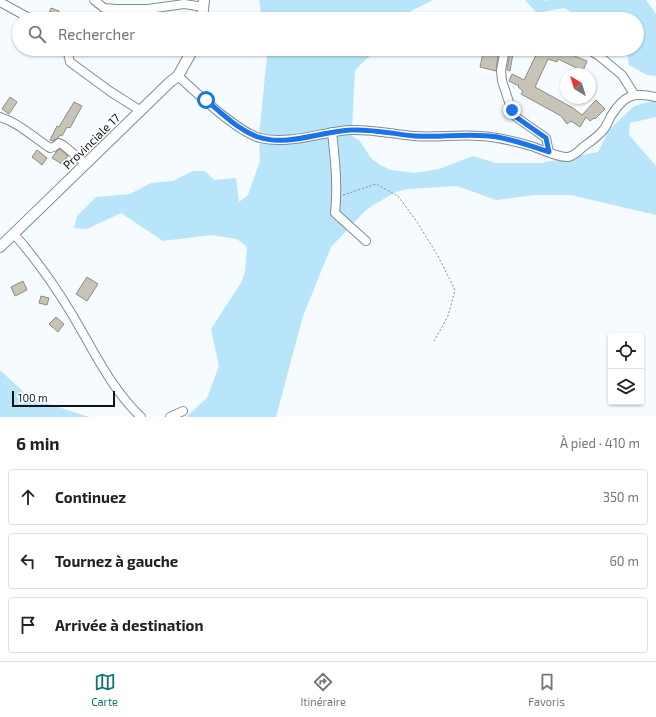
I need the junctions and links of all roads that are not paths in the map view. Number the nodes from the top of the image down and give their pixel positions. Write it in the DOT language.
graph roads {
  1 [pos="94,0"];
  2 [pos="0,2"];
  3 [pos="204,4"];
  4 [pos="18,12"];
  5 [pos="69,56"];
  6 [pos="189,56"];
  7 [pos="504,56"];
  8 [pos="599,56"];
  9 [pos="178,76"];
  10 [pos="634,94"];
  11 [pos="656,97"];
  12 [pos="141,111"];
  13 [pos="0,117"];
  14 [pos="332,132"];
  15 [pos="549,152"];
  16 [pos="86,164"];
  17 [pos="14,234"];
  18 [pos="366,241"];
  19 [pos="0,247"];
  20 [pos="183,411"];
  21 [pos="141,417"];
  22 [pos="170,417"];
  1 -- 3 [label="street"];
  2 -- 4 [label="street"];
  5 -- 12 [label="street"];
  6 -- 9 [label="main road, Provinciale 17"];
  7 -- 15 [label="street"];
  8 -- 10 [label="street"];
  9 -- 12 [label="main road, Provinciale 17"];
  9 -- 14 [label="street"];
  10 -- 11 [label="street"];
  10 -- 15 [label="street"];
  12 -- 16 [label="main road, Provinciale 17"];
  13 -- 16 [label="street"];
  14 -- 15 [label="street"];
  14 -- 18 [label="street"];
  16 -- 17 [label="main road, Provinciale 17"];
  17 -- 19 [label="main road, Provinciale 17"];
  17 -- 21 [label="street"];
  20 -- 22 [label="street"];
}
